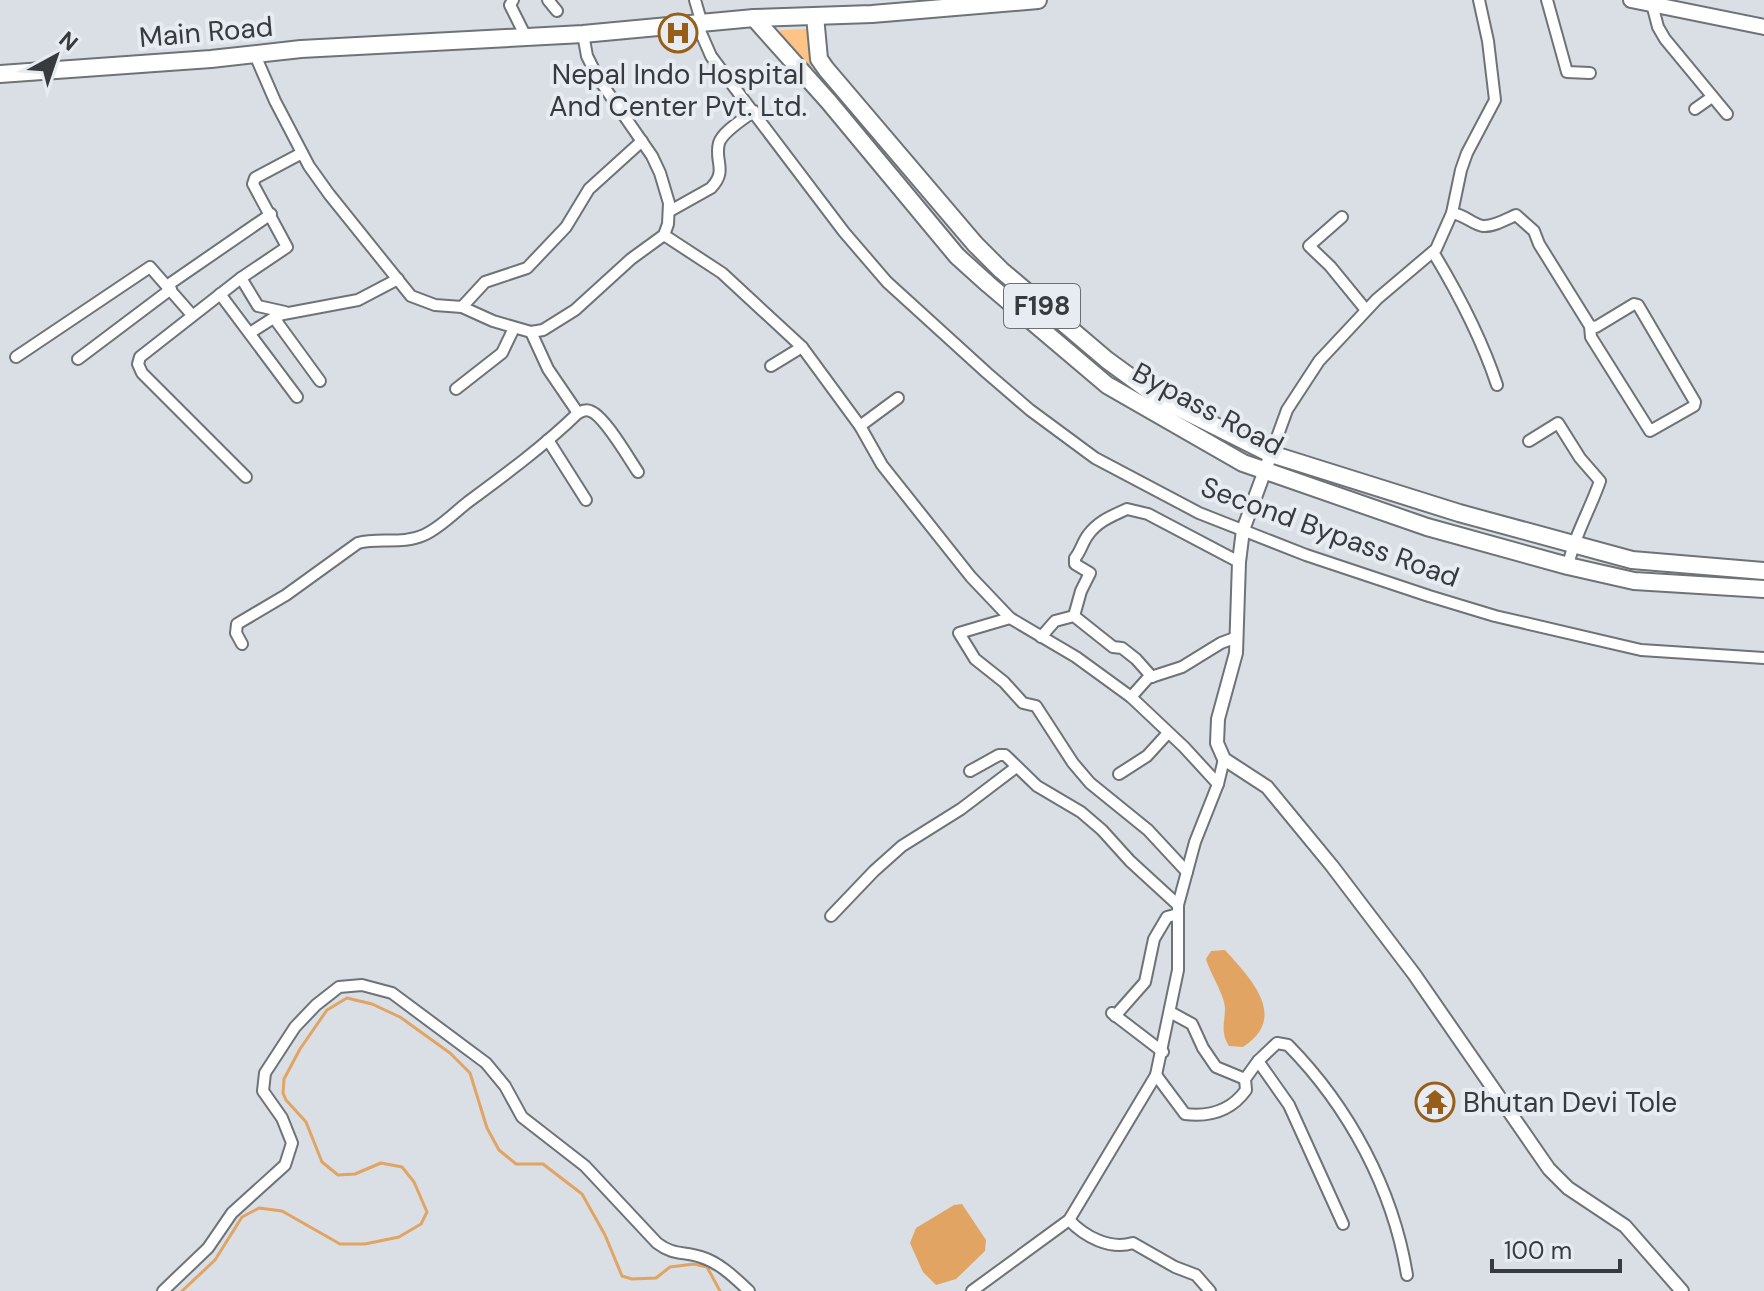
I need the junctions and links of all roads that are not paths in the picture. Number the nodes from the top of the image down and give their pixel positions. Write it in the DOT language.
graph roads {
  1 [pos="513,0"];
  2 [pos="548,0"];
  3 [pos="695,0"];
  4 [pos="1038,0"];
  5 [pos="1479,0"];
  6 [pos="1547,0"];
  7 [pos="1631,0"];
  8 [pos="1652,4"];
  9 [pos="557,11"];
  10 [pos="815,16"];
  11 [pos="754,18"];
  12 [pos="700,24"];
  13 [pos="1764,27"];
  14 [pos="583,34"];
  15 [pos="526,37"];
  16 [pos="255,55"];
  17 [pos="1590,73"];
  18 [pos="0,74"];
  19 [pos="843,88"];
  20 [pos="1712,97"];
  21 [pos="829,102"];
  22 [pos="1695,109"];
  23 [pos="754,111"];
  24 [pos="1727,114"];
  25 [pos="642,141"];
  26 [pos="302,153"];
  27 [pos="670,211"];
  28 [pos="1452,213"];
  29 [pos="271,214"];
  30 [pos="1342,217"];
  31 [pos="664,235"];
  32 [pos="1433,252"];
  33 [pos="241,278"];
  34 [pos="398,279"];
  35 [pos="169,287"];
  36 [pos="220,294"];
  37 [pos="1037,302"];
  38 [pos="462,307"];
  39 [pos="1366,310"];
  40 [pos="281,313"];
  41 [pos="192,315"];
  42 [pos="1025,317"];
  43 [pos="1590,326"];
  44 [pos="514,328"];
  45 [pos="531,332"];
  46 [pos="250,333"];
  47 [pos="802,347"];
  48 [pos="16,357"];
  49 [pos="78,359"];
  50 [pos="771,366"];
  51 [pos="320,381"];
  52 [pos="1497,385"];
  53 [pos="456,389"];
  54 [pos="297,397"];
  55 [pos="898,398"];
  56 [pos="578,413"];
  57 [pos="860,426"];
  58 [pos="548,440"];
  59 [pos="1529,441"];
  60 [pos="1271,454"];
  61 [pos="1264,471"];
  62 [pos="638,472"];
  63 [pos="246,477"];
  64 [pos="586,500"];
  65 [pos="1243,530"];
  66 [pos="1572,543"];
  67 [pos="1239,562"];
  68 [pos="1568,566"];
  69 [pos="1764,571"];
  70 [pos="1764,589"];
  71 [pos="1074,616"];
  72 [pos="1010,618"];
  73 [pos="1041,637"];
  74 [pos="1237,637"];
  75 [pos="242,644"];
  76 [pos="1764,658"];
  77 [pos="1152,677"];
  78 [pos="1131,697"];
  79 [pos="1168,733"];
  80 [pos="1224,759"];
  81 [pos="1015,768"];
  82 [pos="970,771"];
  83 [pos="1119,774"];
  84 [pos="1218,784"];
  85 [pos="1187,872"];
  86 [pos="1178,909"];
  87 [pos="831,916"];
  88 [pos="1170,1012"];
  89 [pos="1163,1052"];
  90 [pos="1258,1061"];
  91 [pos="1156,1075"];
  92 [pos="1245,1079"];
  93 [pos="1069,1220"];
  94 [pos="1343,1224"];
  95 [pos="1407,1275"];
  96 [pos="163,1291"];
  97 [pos="749,1291"];
  98 [pos="972,1291"];
  99 [pos="1210,1291"];
  100 [pos="1682,1291"];
  1 -- 15 [label="street"];
  2 -- 9 [label="street"];
  3 -- 12 [label="street, Second Bypass Road"];
  4 -- 10 [label="main road, Main Road"];
  5 -- 28 [label="street"];
  6 -- 17 [label="street"];
  7 -- 8 [label="main road"];
  8 -- 13 [label="main road"];
  8 -- 20 [label="street"];
  10 -- 11 [label="main road, Main Road"];
  10 -- 19 [label="main road, F198"];
  11 -- 12 [label="main road, Main Road"];
  11 -- 21 [label="main road, F198"];
  12 -- 14 [label="main road, Main Road"];
  12 -- 23 [label="street, Second Bypass Road"];
  14 -- 15 [label="main road, Main Road"];
  14 -- 25 [label="street"];
  15 -- 16 [label="main road, Main Road"];
  16 -- 18 [label="main road, Main Road"];
  16 -- 26 [label="street"];
  19 -- 21 [label="main road"];
  19 -- 37 [label="main road, Bypass Road / F198"];
  20 -- 22 [label="street"];
  20 -- 24 [label="street"];
  21 -- 42 [label="main road, Bypass Road / F198"];
  23 -- 27 [label="street"];
  23 -- 65 [label="street, Second Bypass Road"];
  25 -- 27 [label="street"];
  25 -- 38 [label="street"];
  26 -- 29 [label="street"];
  26 -- 34 [label="street"];
  27 -- 31 [label="street"];
  28 -- 32 [label="street"];
  28 -- 43 [label="street"];
  29 -- 33 [label="street"];
  29 -- 35 [label="street"];
  30 -- 39 [label="street"];
  31 -- 45 [label="street"];
  31 -- 47 [label="street"];
  32 -- 39 [label="street"];
  32 -- 52 [label="street"];
  33 -- 36 [label="street"];
  33 -- 40 [label="street"];
  34 -- 38 [label="street"];
  34 -- 40 [label="street"];
  35 -- 41 [label="street"];
  35 -- 48 [label="street"];
  35 -- 49 [label="street"];
  36 -- 41 [label="street"];
  36 -- 46 [label="street"];
  37 -- 42 [label="main road"];
  37 -- 60 [label="main road, Bypass Road / F198"];
  38 -- 44 [label="street"];
  39 -- 60 [label="street"];
  40 -- 46 [label="street"];
  40 -- 51 [label="street"];
  41 -- 63 [label="street"];
  42 -- 61 [label="main road, Bypass Road / F198"];
  43 -- 43 [label="street"];
  44 -- 45 [label="street"];
  44 -- 53 [label="street"];
  45 -- 56 [label="street"];
  46 -- 54 [label="street"];
  47 -- 50 [label="street"];
  47 -- 57 [label="street"];
  55 -- 57 [label="street"];
  56 -- 58 [label="street"];
  56 -- 62 [label="street"];
  57 -- 72 [label="street"];
  58 -- 64 [label="street"];
  58 -- 75 [label="street"];
  59 -- 66 [label="street"];
  60 -- 61 [label="street"];
  60 -- 66 [label="main road, Bypass Road / F198"];
  61 -- 65 [label="street"];
  61 -- 68 [label="main road, Bypass Road / F198"];
  65 -- 67 [label="street"];
  65 -- 76 [label="street, Second Bypass Road"];
  66 -- 68 [label="street"];
  66 -- 69 [label="main road, Bypass Road / F198"];
  67 -- 71 [label="street"];
  67 -- 74 [label="street"];
  68 -- 70 [label="main road, Bypass Road / F198"];
  71 -- 73 [label="street"];
  71 -- 77 [label="street"];
  72 -- 73 [label="street"];
  72 -- 85 [label="street"];
  73 -- 78 [label="street"];
  74 -- 77 [label="street"];
  74 -- 80 [label="street"];
  77 -- 78 [label="street"];
  78 -- 79 [label="street"];
  79 -- 83 [label="street"];
  79 -- 84 [label="street"];
  80 -- 84 [label="street"];
  80 -- 100 [label="street"];
  81 -- 82 [label="street"];
  81 -- 86 [label="street"];
  81 -- 87 [label="street"];
  84 -- 85 [label="street"];
  85 -- 86 [label="street"];
  86 -- 88 [label="street"];
  86 -- 89 [label="street"];
  88 -- 89 [label="street"];
  88 -- 92 [label="street"];
  89 -- 91 [label="street"];
  90 -- 92 [label="street"];
  90 -- 94 [label="street"];
  90 -- 95 [label="street"];
  91 -- 92 [label="street"];
  91 -- 93 [label="street"];
  93 -- 98 [label="street"];
  93 -- 99 [label="street"];
  96 -- 97 [label="street"];
}
